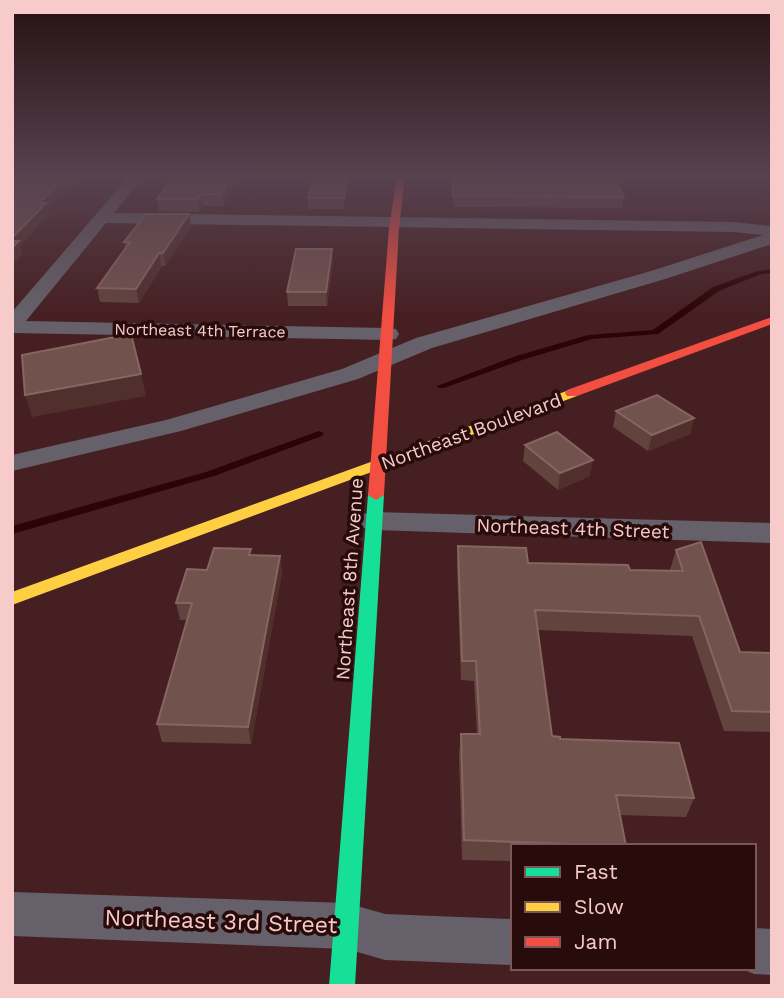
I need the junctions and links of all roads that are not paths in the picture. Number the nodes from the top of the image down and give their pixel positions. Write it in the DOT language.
graph roads {
  1 [pos="99,223"];
  2 [pos="395,223"];
  3 [pos="484,223"];
  4 [pos="772,231"];
  5 [pos="772,238"];
  6 [pos="772,320"];
  7 [pos="12,326"];
  8 [pos="388,334"];
  9 [pos="386,360"];
  10 [pos="12,463"];
  11 [pos="378,466"];
  12 [pos="374,521"];
  13 [pos="772,533"];
  14 [pos="12,599"];
  15 [pos="12,914"];
  16 [pos="347,926"];
  17 [pos="511,942"];
  18 [pos="342,986"];
  1 -- 7 [label="street"];
  2 -- 8 [label="street, Northeast 8th Avenue"];
  3 -- 4 [label="street"];
  5 -- 9 [label="street"];
  6 -- 11 [label="street, Northeast Boulevard"];
  7 -- 8 [label="street, Northeast 4th Terrace"];
  8 -- 9 [label="street, Northeast 8th Avenue"];
  9 -- 10 [label="street"];
  9 -- 11 [label="street, Northeast 8th Avenue"];
  11 -- 12 [label="street, Northeast 8th Avenue"];
  11 -- 14 [label="street, Northeast Boulevard"];
  12 -- 13 [label="street, Northeast 4th Street"];
  12 -- 16 [label="street, Northeast 8th Avenue"];
  15 -- 16 [label="street, Northeast 3rd Street"];
  16 -- 17 [label="street, Northeast 3rd Street"];
  16 -- 18 [label="street, Northeast 8th Avenue"];
}
